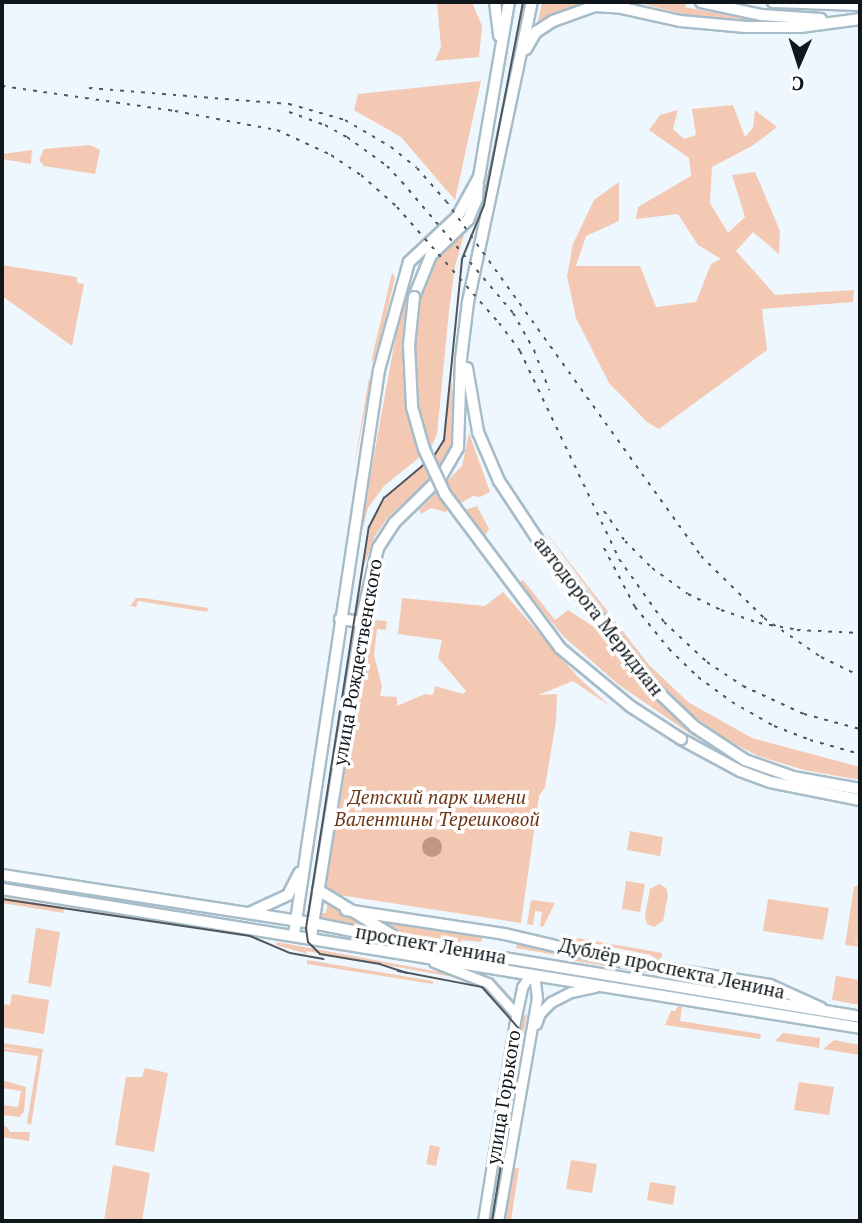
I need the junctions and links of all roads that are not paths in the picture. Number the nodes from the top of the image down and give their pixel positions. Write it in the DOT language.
graph roads {
  1 [pos="495,2"];
  2 [pos="509,2"];
  3 [pos="532,2"];
  4 [pos="622,2"];
  5 [pos="701,2"];
  6 [pos="773,2"];
  7 [pos="860,5"];
  8 [pos="648,14"];
  9 [pos="860,19"];
  10 [pos="501,50"];
  11 [pos="520,62"];
  12 [pos="479,177"];
  13 [pos="433,237"];
  14 [pos="414,297"];
  15 [pos="465,329"];
  16 [pos="340,619"];
  17 [pos="361,622"];
  18 [pos="860,789"];
  19 [pos="860,800"];
  20 [pos="307,853"];
  21 [pos="2,875"];
  22 [pos="78,887"];
  23 [pos="2,889"];
  24 [pos="318,890"];
  25 [pos="76,900"];
  26 [pos="346,909"];
  27 [pos="249,913"];
  28 [pos="296,920"];
  29 [pos="313,923"];
  30 [pos="294,934"];
  31 [pos="311,937"];
  32 [pos="402,941"];
  33 [pos="421,958"];
  34 [pos="518,959"];
  35 [pos="559,966"];
  36 [pos="532,974"];
  37 [pos="604,986"];
  38 [pos="828,1012"];
  39 [pos="516,1014"];
  40 [pos="860,1017"];
  41 [pos="860,1028"];
  42 [pos="530,1038"];
  43 [pos="483,1221"];
  44 [pos="498,1221"];
  1 -- 10 [label="main road"];
  2 -- 10 [label="main road, улица Рождественского"];
  3 -- 11 [label="main road, улица Рождественского"];
  4 -- 8 [label="main road"];
  5 -- 9 [label="main road"];
  6 -- 7 [label="main road"];
  8 -- 9 [label="main road"];
  8 -- 11 [label="main road"];
  10 -- 12 [label="main road, улица Рождественского"];
  11 -- 15 [label="main road, улица Рождественского"];
  12 -- 13 [label="main road, улица Рождественского"];
  12 -- 14 [label="main road, автодорога Меридиан"];
  13 -- 14 [label="main road"];
  13 -- 16 [label="main road, улица Рождественского"];
  14 -- 19 [label="main road, автодорога Меридиан, bridge"];
  15 -- 17 [label="main road, улица Рождественского"];
  15 -- 18 [label="main road, автодорога Меридиан"];
  16 -- 17 [label="main road"];
  16 -- 20 [label="main road, улица Рождественского"];
  17 -- 24 [label="main road, улица Рождественского"];
  20 -- 27 [label="main road"];
  20 -- 28 [label="main road, улица Рождественского"];
  21 -- 22 [label="main road, проспект Ленина"];
  22 -- 25 [label="main road"];
  22 -- 27 [label="main road, проспект Ленина"];
  23 -- 25 [label="main road, проспект Ленина"];
  24 -- 26 [label="main road, проспект Ленина"];
  24 -- 29 [label="main road, улица Рождественского"];
  25 -- 30 [label="main road, проспект Ленина"];
  26 -- 32 [label="main road, проспект Ленина"];
  26 -- 38 [label="main road, Дублёр проспекта Ленина"];
  27 -- 28 [label="main road, проспект Ленина"];
  28 -- 29 [label="main road, проспект Ленина"];
  28 -- 30 [label="main road, улица Рождественского"];
  29 -- 31 [label="main road, улица Рождественского"];
  29 -- 32 [label="main road, проспект Ленина"];
  30 -- 31 [label="main road, проспект Ленина"];
  31 -- 33 [label="main road, проспект Ленина"];
  32 -- 34 [label="main road, проспект Ленина"];
  33 -- 36 [label="main road, проспект Ленина"];
  33 -- 39 [label="main road"];
  34 -- 35 [label="main road, проспект Ленина"];
  34 -- 36 [label="main road"];
  35 -- 36 [label="main road"];
  35 -- 38 [label="main road, проспект Ленина"];
  36 -- 37 [label="main road, проспект Ленина"];
  36 -- 39 [label="main road, улица Горького"];
  36 -- 42 [label="main road, улица Горького"];
  37 -- 41 [label="main road, проспект Ленина"];
  37 -- 42 [label="main road"];
  38 -- 40 [label="main road, проспект Ленина"];
  39 -- 43 [label="main road, улица Горького"];
  42 -- 44 [label="main road, улица Горького"];
}
